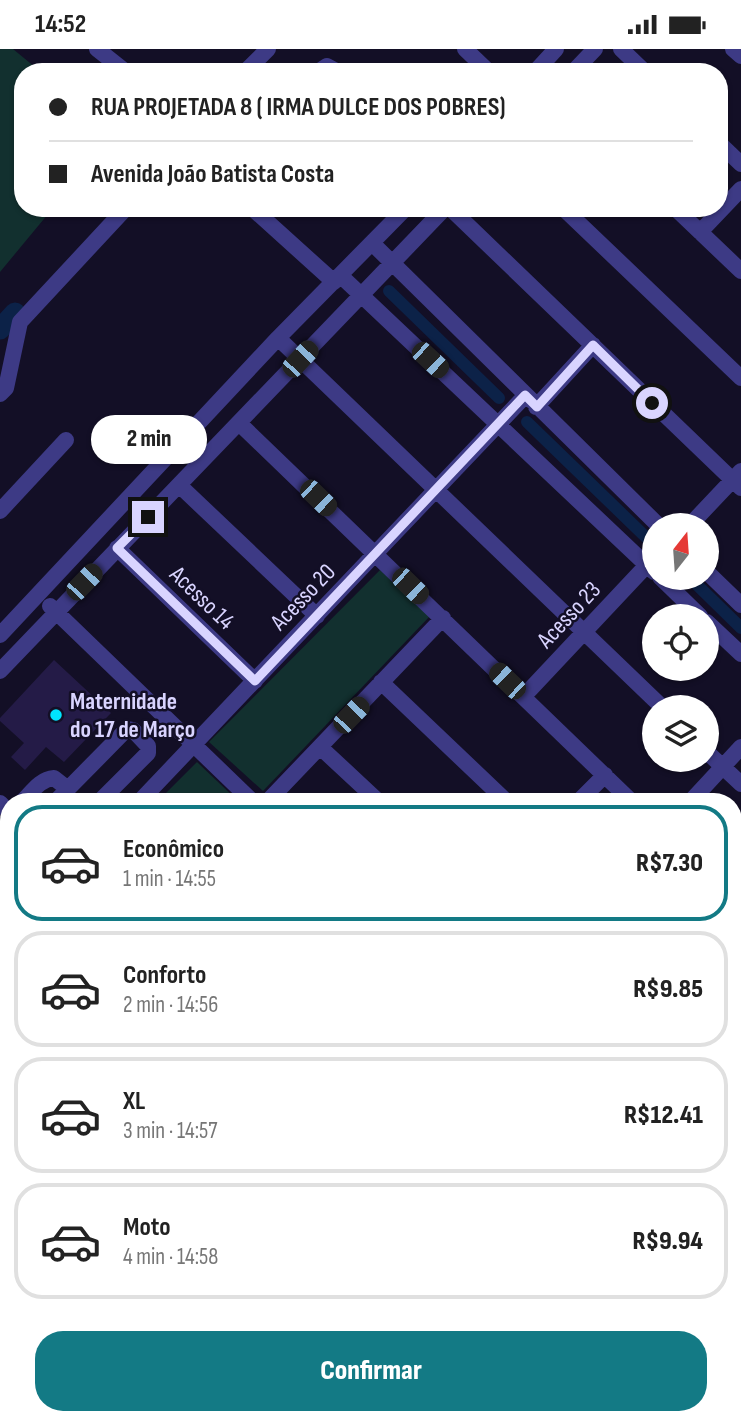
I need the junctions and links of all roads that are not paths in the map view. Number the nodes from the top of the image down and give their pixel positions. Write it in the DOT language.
graph roads {
  1 [pos="97,49"];
  2 [pos="268,49"];
  3 [pos="465,49"];
  4 [pos="556,49"];
  5 [pos="595,49"];
  6 [pos="621,49"];
  7 [pos="733,49"];
  8 [pos="741,57"];
  9 [pos="115,63"];
  10 [pos="254,63"];
  11 [pos="480,63"];
  12 [pos="543,63"];
  13 [pos="582,63"];
  14 [pos="636,63"];
  15 [pos="728,152"];
  16 [pos="741,164"];
  17 [pos="741,189"];
  18 [pos="728,203"];
  19 [pos="118,217"];
  20 [pos="263,217"];
  21 [pos="397,217"];
  22 [pos="436,217"];
  23 [pos="459,217"];
  24 [pos="572,217"];
  25 [pos="685,217"];
  26 [pos="714,217"];
  27 [pos="700,232"];
  28 [pos="372,243"];
  29 [pos="393,263"];
  30 [pos="741,271"];
  31 [pos="338,279"];
  32 [pos="361,295"];
  33 [pos="278,338"];
  34 [pos="593,345"];
  35 [pos="300,359"];
  36 [pos="741,378"];
  37 [pos="3,391"];
  38 [pos="531,401"];
  39 [pos="240,423"];
  40 [pos="499,425"];
  41 [pos="65,440"];
  42 [pos="738,479"];
  43 [pos="179,485"];
  44 [pos="437,490"];
  45 [pos="0,511"];
  46 [pos="646,513"];
  47 [pos="703,513"];
  48 [pos="117,548"];
  49 [pos="376,553"];
  50 [pos="642,560"];
  51 [pos="642,577"];
  52 [pos="719,584"];
  53 [pos="674,590"];
  54 [pos="39,596"];
  55 [pos="688,604"];
  56 [pos="741,605"];
  57 [pos="57,611"];
  58 [pos="317,616"];
  59 [pos="443,618"];
  60 [pos="584,631"];
  61 [pos="719,634"];
  62 [pos="0,635"];
  63 [pos="741,655"];
  64 [pos="0,671"];
  65 [pos="255,681"];
  66 [pos="381,682"];
  67 [pos="650,695"];
  68 [pos="523,697"];
  69 [pos="193,746"];
  70 [pos="320,747"];
  71 [pos="741,747"];
  72 [pos="719,764"];
  73 [pos="722,767"];
  74 [pos="604,775"];
  75 [pos="741,784"];
  76 [pos="68,789"];
  77 [pos="31,793"];
  78 [pos="64,793"];
  79 [pos="108,793"];
  80 [pos="148,793"];
  81 [pos="243,793"];
  82 [pos="276,793"];
  83 [pos="369,793"];
  84 [pos="498,793"];
  85 [pos="587,793"];
  86 [pos="623,793"];
  87 [pos="698,793"];
  1 -- 9 [label="street"];
  2 -- 10 [label="street"];
  3 -- 11 [label="street"];
  4 -- 12 [label="street"];
  5 -- 13 [label="street"];
  6 -- 14 [label="street"];
  7 -- 8 [label="street"];
  15 -- 16 [label="street"];
  17 -- 18 [label="street"];
  19 -- 37 [label="street"];
  20 -- 31 [label="street"];
  21 -- 28 [label="street"];
  22 -- 29 [label="street"];
  23 -- 34 [label="street"];
  24 -- 36 [label="street"];
  25 -- 27 [label="street"];
  26 -- 27 [label="street"];
  27 -- 30 [label="street"];
  28 -- 29 [label="street"];
  28 -- 31 [label="street"];
  29 -- 32 [label="street"];
  29 -- 38 [label="street"];
  31 -- 32 [label="street"];
  31 -- 33 [label="street"];
  32 -- 35 [label="street"];
  32 -- 40 [label="street"];
  33 -- 35 [label="street"];
  33 -- 54 [label="street"];
  34 -- 38 [label="street, Acesso 20"];
  34 -- 42 [label="street"];
  35 -- 39 [label="street"];
  35 -- 44 [label="street"];
  38 -- 40 [label="street, Acesso 20"];
  38 -- 46 [label="street"];
  39 -- 43 [label="street"];
  39 -- 49 [label="street"];
  40 -- 44 [label="street, Acesso 20"];
  40 -- 50 [label="street"];
  41 -- 45 [label="street"];
  42 -- 47 [label="street"];
  43 -- 48 [label="street"];
  43 -- 58 [label="street"];
  44 -- 49 [label="street, Acesso 20"];
  44 -- 60 [label="street"];
  48 -- 57 [label="street"];
  48 -- 65 [label="street, Acesso 14"];
  49 -- 58 [label="street, Acesso 20"];
  49 -- 59 [label="street"];
  51 -- 60 [label="street, Acesso 23"];
  52 -- 56 [label="street"];
  53 -- 55 [label="street"];
  54 -- 57 [label="street"];
  54 -- 62 [label="street"];
  57 -- 64 [label="street"];
  57 -- 69 [label="street"];
  58 -- 65 [label="street, Acesso 20"];
  59 -- 66 [label="street"];
  59 -- 68 [label="street"];
  60 -- 67 [label="street"];
  60 -- 68 [label="street, Acesso 23"];
  61 -- 63 [label="street"];
  65 -- 69 [label="street, Acesso 20"];
  66 -- 70 [label="street"];
  66 -- 84 [label="street"];
  68 -- 74 [label="street"];
  69 -- 80 [label="street, Acesso 20"];
  69 -- 81 [label="street"];
  70 -- 82 [label="street"];
  70 -- 83 [label="street"];
  71 -- 73 [label="street"];
  72 -- 73 [label="street"];
  73 -- 75 [label="street"];
  73 -- 87 [label="street"];
  74 -- 85 [label="street"];
  74 -- 86 [label="street"];
  76 -- 77 [label="street"];
  76 -- 78 [label="street"];
  76 -- 79 [label="street"];
}
